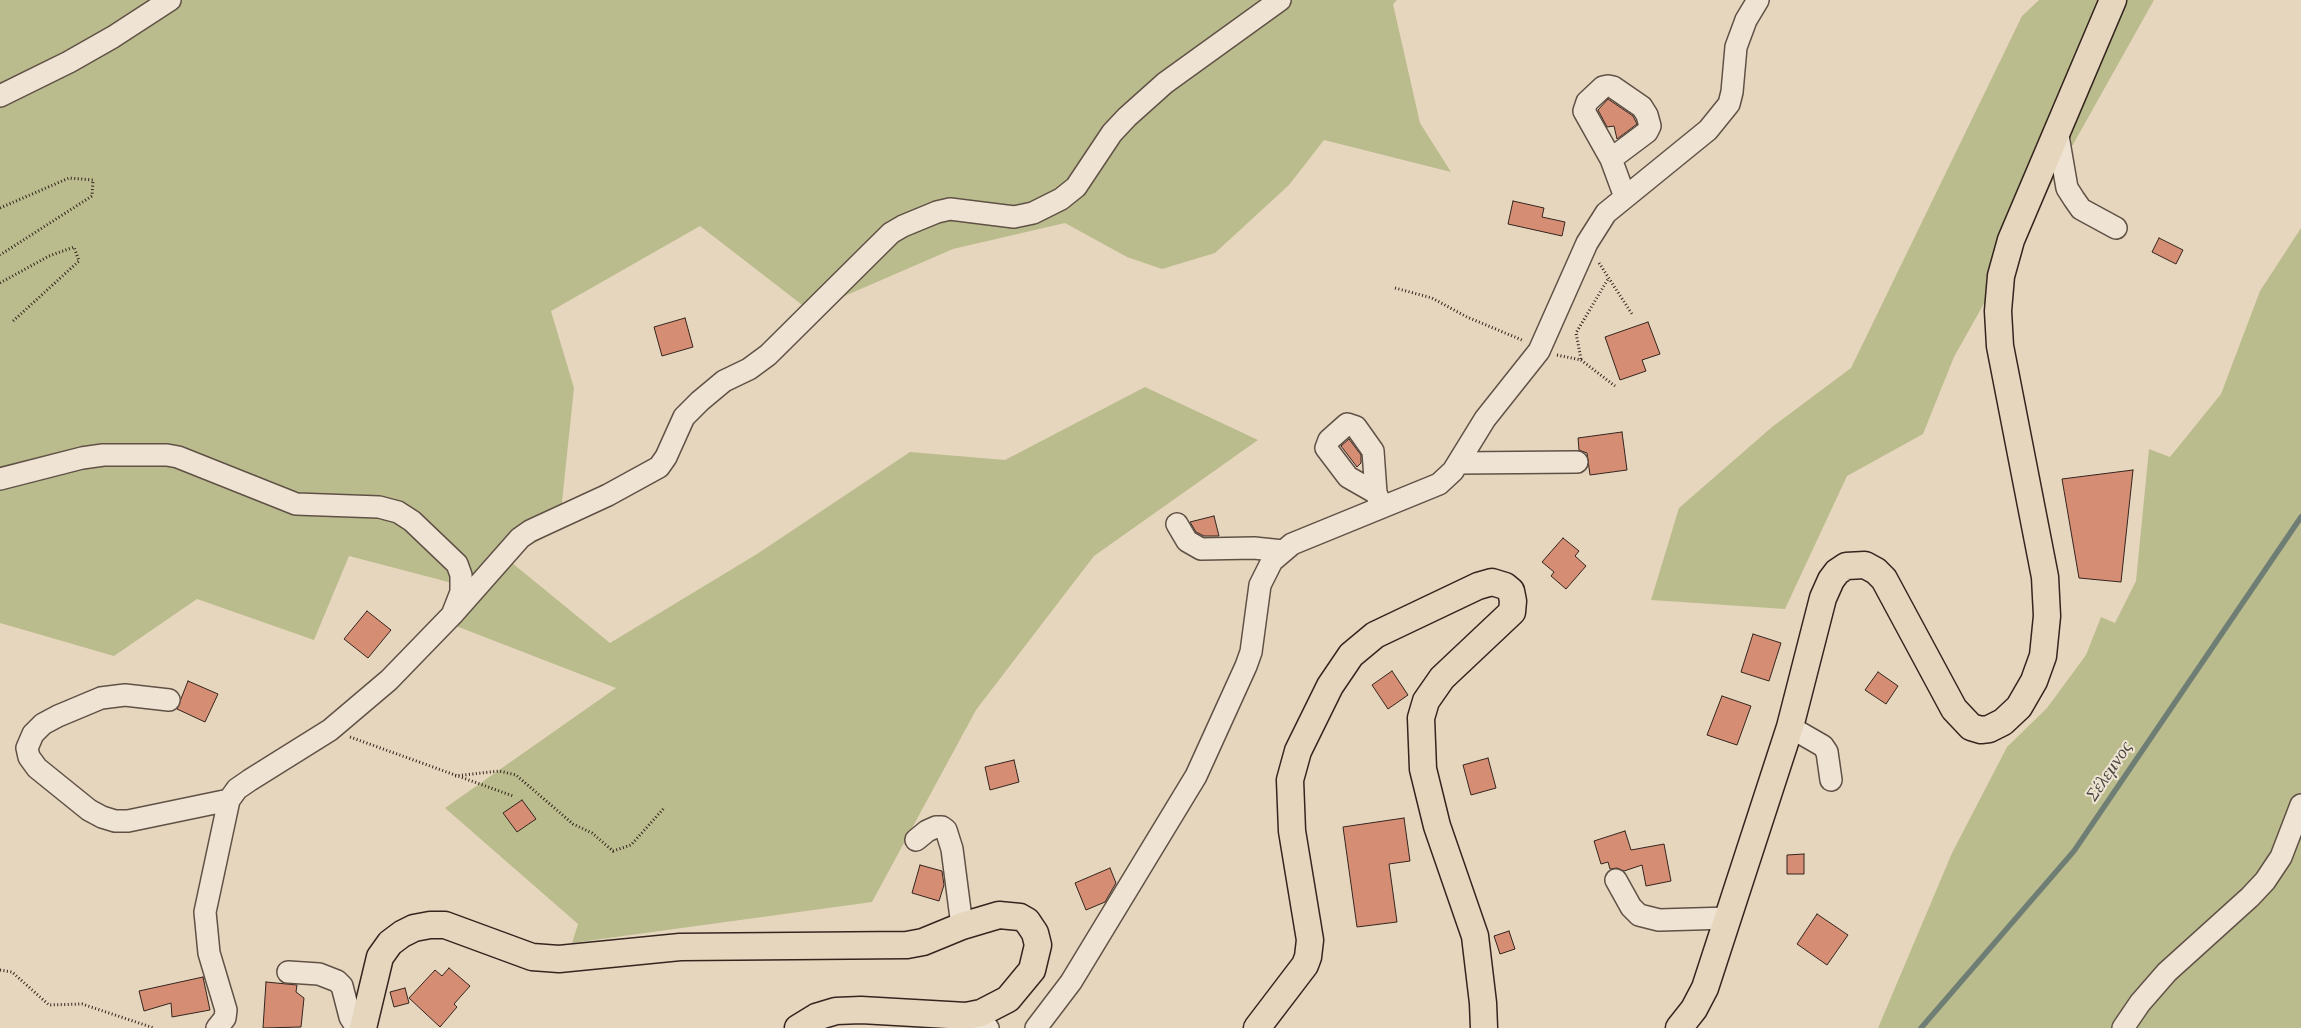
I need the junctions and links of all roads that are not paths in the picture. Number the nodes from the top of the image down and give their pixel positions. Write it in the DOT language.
graph roads {
  1 [pos="170,0"];
  2 [pos="1280,0"];
  3 [pos="1758,0"];
  4 [pos="2113,0"];
  5 [pos="0,96"];
  6 [pos="2057,130"];
  7 [pos="1611,159"];
  8 [pos="1625,197"];
  9 [pos="2116,228"];
  10 [pos="1577,462"];
  11 [pos="1458,463"];
  12 [pos="0,479"];
  13 [pos="1177,524"];
  14 [pos="1283,551"];
  15 [pos="452,615"];
  16 [pos="169,700"];
  17 [pos="1790,727"];
  18 [pos="1831,780"];
  19 [pos="229,800"];
  20 [pos="2301,805"];
  21 [pos="916,840"];
  22 [pos="1616,880"];
  23 [pos="1729,918"];
  24 [pos="962,926"];
  25 [pos="288,972"];
  26 [pos="977,1022"];
  27 [pos="217,1028"];
  28 [pos="357,1028"];
  29 [pos="363,1028"];
  30 [pos="798,1028"];
  31 [pos="1036,1028"];
  32 [pos="1257,1028"];
  33 [pos="1484,1028"];
  34 [pos="1679,1028"];
  35 [pos="2123,1028"];
  1 -- 5 [label="street"];
  2 -- 15 [label="street"];
  3 -- 8 [label="street"];
  4 -- 6 [label="main road"];
  6 -- 9 [label="street"];
  6 -- 17 [label="main road"];
  7 -- 8 [label="street"];
  8 -- 11 [label="street"];
  10 -- 11 [label="street"];
  11 -- 14 [label="street"];
  12 -- 15 [label="street"];
  13 -- 14 [label="street"];
  14 -- 31 [label="street"];
  15 -- 19 [label="street"];
  16 -- 19 [label="street"];
  17 -- 18 [label="street"];
  17 -- 23 [label="main road"];
  19 -- 27 [label="street"];
  20 -- 35 [label="street"];
  21 -- 24 [label="street"];
  22 -- 23 [label="street"];
  23 -- 34 [label="main road"];
  24 -- 26 [label="main road"];
  24 -- 29 [label="main road"];
  25 -- 28 [label="street"];
  26 -- 30 [label="main road"];
  32 -- 33 [label="main road"];
}
